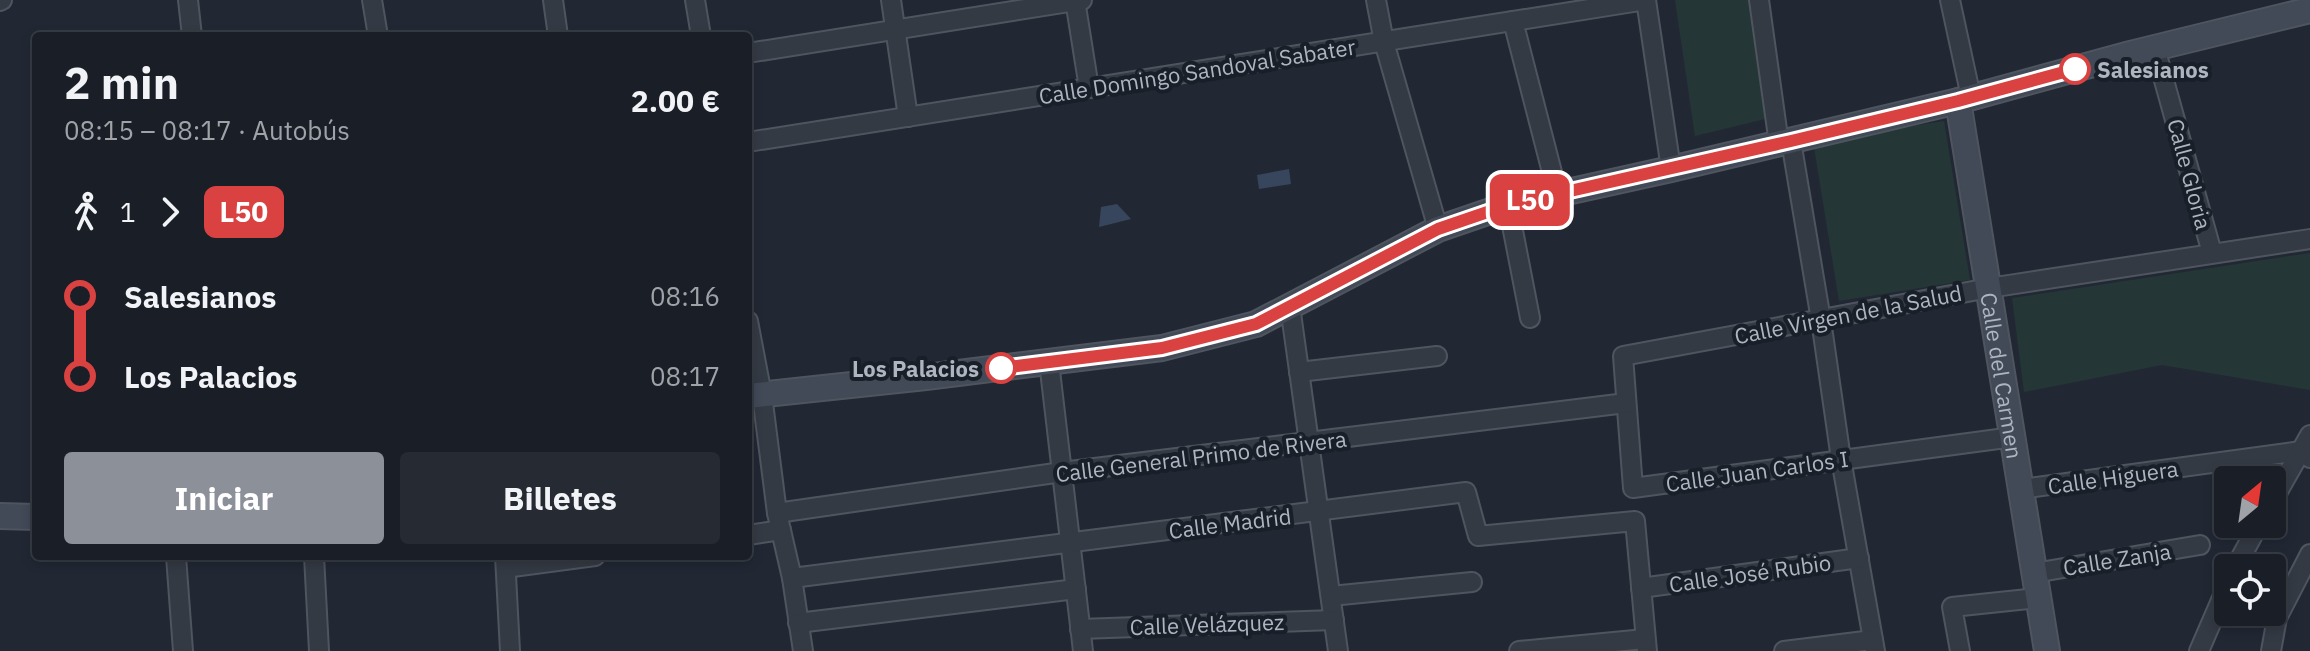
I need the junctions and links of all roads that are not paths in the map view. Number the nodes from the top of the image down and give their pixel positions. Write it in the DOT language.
graph roads {
  1 [pos="188,0"];
  2 [pos="372,0"];
  3 [pos="553,0"];
  4 [pos="695,0"];
  5 [pos="891,0"];
  6 [pos="1075,0"];
  7 [pos="1082,0"];
  8 [pos="1376,0"];
  9 [pos="1646,0"];
  10 [pos="1759,0"];
  11 [pos="1950,0"];
  12 [pos="2310,12"];
  13 [pos="1513,21"];
  14 [pos="895,28"];
  15 [pos="192,32"];
  16 [pos="377,32"];
  17 [pos="557,32"];
  18 [pos="700,32"];
  19 [pos="1384,42"];
  20 [pos="2155,48"];
  21 [pos="752,52"];
  22 [pos="1089,88"];
  23 [pos="1965,99"];
  24 [pos="908,117"];
  25 [pos="752,141"];
  26 [pos="1785,142"];
  27 [pos="1671,169"];
  28 [pos="1555,193"];
  29 [pos="1508,205"];
  30 [pos="1438,229"];
  31 [pos="2310,239"];
  32 [pos="2212,253"];
  33 [pos="1989,288"];
  34 [pos="1290,306"];
  35 [pos="1530,318"];
  36 [pos="1821,320"];
  37 [pos="1437,356"];
  38 [pos="1623,356"];
  39 [pos="1049,362"];
  40 [pos="752,364"];
  41 [pos="1299,372"];
  42 [pos="755,396"];
  43 [pos="1626,403"];
  44 [pos="2013,437"];
  45 [pos="1309,443"];
  46 [pos="2307,448"];
  47 [pos="1841,459"];
  48 [pos="1062,472"];
  49 [pos="2286,480"];
  50 [pos="2021,489"];
  51 [pos="1319,512"];
  52 [pos="0,516"];
  53 [pos="32,517"];
  54 [pos="779,522"];
  55 [pos="752,533"];
  56 [pos="1070,543"];
  57 [pos="2200,545"];
  58 [pos="2310,554"];
  59 [pos="1859,558"];
  60 [pos="176,560"];
  61 [pos="314,560"];
  62 [pos="535,560"];
  63 [pos="505,562"];
  64 [pos="2034,573"];
  65 [pos="792,578"];
  66 [pos="1472,582"];
  67 [pos="1641,588"];
  68 [pos="1076,589"];
  69 [pos="2286,591"];
  70 [pos="1331,596"];
  71 [pos="2038,598"];
  72 [pos="2214,619"];
  73 [pos="1334,620"];
  74 [pos="798,623"];
  75 [pos="2270,626"];
  76 [pos="1080,629"];
  77 [pos="1646,645"];
  78 [pos="1874,645"];
  79 [pos="1077,650"];
  80 [pos="183,651"];
  81 [pos="319,651"];
  82 [pos="510,651"];
  83 [pos="803,651"];
  84 [pos="1338,651"];
  85 [pos="1519,651"];
  86 [pos="1784,651"];
  87 [pos="1960,651"];
  88 [pos="2047,651"];
  89 [pos="2199,651"];
  90 [pos="2271,651"];
  1 -- 15 [label="street"];
  2 -- 16 [label="street"];
  3 -- 17 [label="street"];
  4 -- 18 [label="street"];
  5 -- 14 [label="street"];
  6 -- 7 [label="street"];
  6 -- 14 [label="street"];
  6 -- 22 [label="street"];
  8 -- 19 [label="street"];
  9 -- 13 [label="street, Calle Domingo Sandoval Sabater"];
  9 -- 27 [label="street"];
  10 -- 26 [label="street"];
  11 -- 23 [label="street"];
  12 -- 20 [label="main road"];
  13 -- 19 [label="street, Calle Domingo Sandoval Sabater"];
  13 -- 28 [label="street"];
  14 -- 21 [label="street"];
  14 -- 24 [label="street"];
  19 -- 22 [label="street, Calle Domingo Sandoval Sabater"];
  19 -- 30 [label="street"];
  20 -- 23 [label="main road"];
  20 -- 32 [label="street, Calle Gloria"];
  22 -- 24 [label="street, Calle Domingo Sandoval Sabater"];
  23 -- 26 [label="main road"];
  23 -- 33 [label="main road, Calle del Carmen"];
  24 -- 25 [label="street, Calle Domingo Sandoval Sabater"];
  26 -- 27 [label="main road"];
  26 -- 36 [label="street"];
  27 -- 28 [label="main road"];
  28 -- 29 [label="main road"];
  29 -- 30 [label="main road"];
  29 -- 35 [label="street"];
  30 -- 34 [label="main road"];
  31 -- 32 [label="street, Calle Virgen de la Salud"];
  32 -- 33 [label="street, Calle Virgen de la Salud"];
  33 -- 36 [label="street, Calle Virgen de la Salud"];
  33 -- 44 [label="main road, Calle del Carmen"];
  34 -- 39 [label="main road"];
  34 -- 41 [label="street"];
  36 -- 38 [label="street, Calle Virgen de la Salud"];
  36 -- 47 [label="street"];
  37 -- 41 [label="street"];
  38 -- 43 [label="street, Calle Juan Carlos I"];
  39 -- 42 [label="main road"];
  39 -- 48 [label="street"];
  40 -- 42 [label="street"];
  41 -- 45 [label="street"];
  42 -- 54 [label="street"];
  43 -- 45 [label="street, Calle General Primo de Rivera"];
  43 -- 47 [label="street, Calle Juan Carlos I"];
  44 -- 47 [label="street, Calle Juan Carlos I"];
  44 -- 50 [label="main road, Calle del Carmen"];
  45 -- 48 [label="street, Calle General Primo de Rivera"];
  45 -- 51 [label="street"];
  46 -- 49 [label="street"];
  46 -- 50 [label="street, Calle Higuera"];
  47 -- 59 [label="street"];
  48 -- 54 [label="street, Calle General Primo de Rivera"];
  48 -- 56 [label="street"];
  50 -- 64 [label="main road, Calle del Carmen"];
  51 -- 56 [label="street, Calle Madrid"];
  51 -- 67 [label="street, Calle Madrid"];
  51 -- 70 [label="street"];
  52 -- 53 [label="main road"];
  54 -- 55 [label="street, Calle General Primo de Rivera"];
  54 -- 65 [label="street"];
  56 -- 65 [label="street, Calle Madrid"];
  56 -- 68 [label="street"];
  57 -- 64 [label="street, Calle Zanja"];
  58 -- 69 [label="street"];
  59 -- 67 [label="street, Calle José Rubio"];
  59 -- 78 [label="street"];
  60 -- 80 [label="street"];
  61 -- 81 [label="street"];
  62 -- 63 [label="street"];
  63 -- 82 [label="street"];
  64 -- 71 [label="main road, Calle del Carmen"];
  65 -- 74 [label="street"];
  66 -- 70 [label="street"];
  67 -- 77 [label="street"];
  68 -- 74 [label="street"];
  68 -- 76 [label="street"];
  70 -- 73 [label="street"];
  71 -- 87 [label="street, Calle Zanja"];
  71 -- 88 [label="main road, Calle del Carmen"];
  72 -- 89 [label="street"];
  73 -- 76 [label="street, Calle Velázquez"];
  73 -- 84 [label="street"];
  74 -- 83 [label="street"];
  75 -- 90 [label="street"];
  76 -- 79 [label="street"];
  77 -- 85 [label="street"];
  78 -- 86 [label="street"];
}
